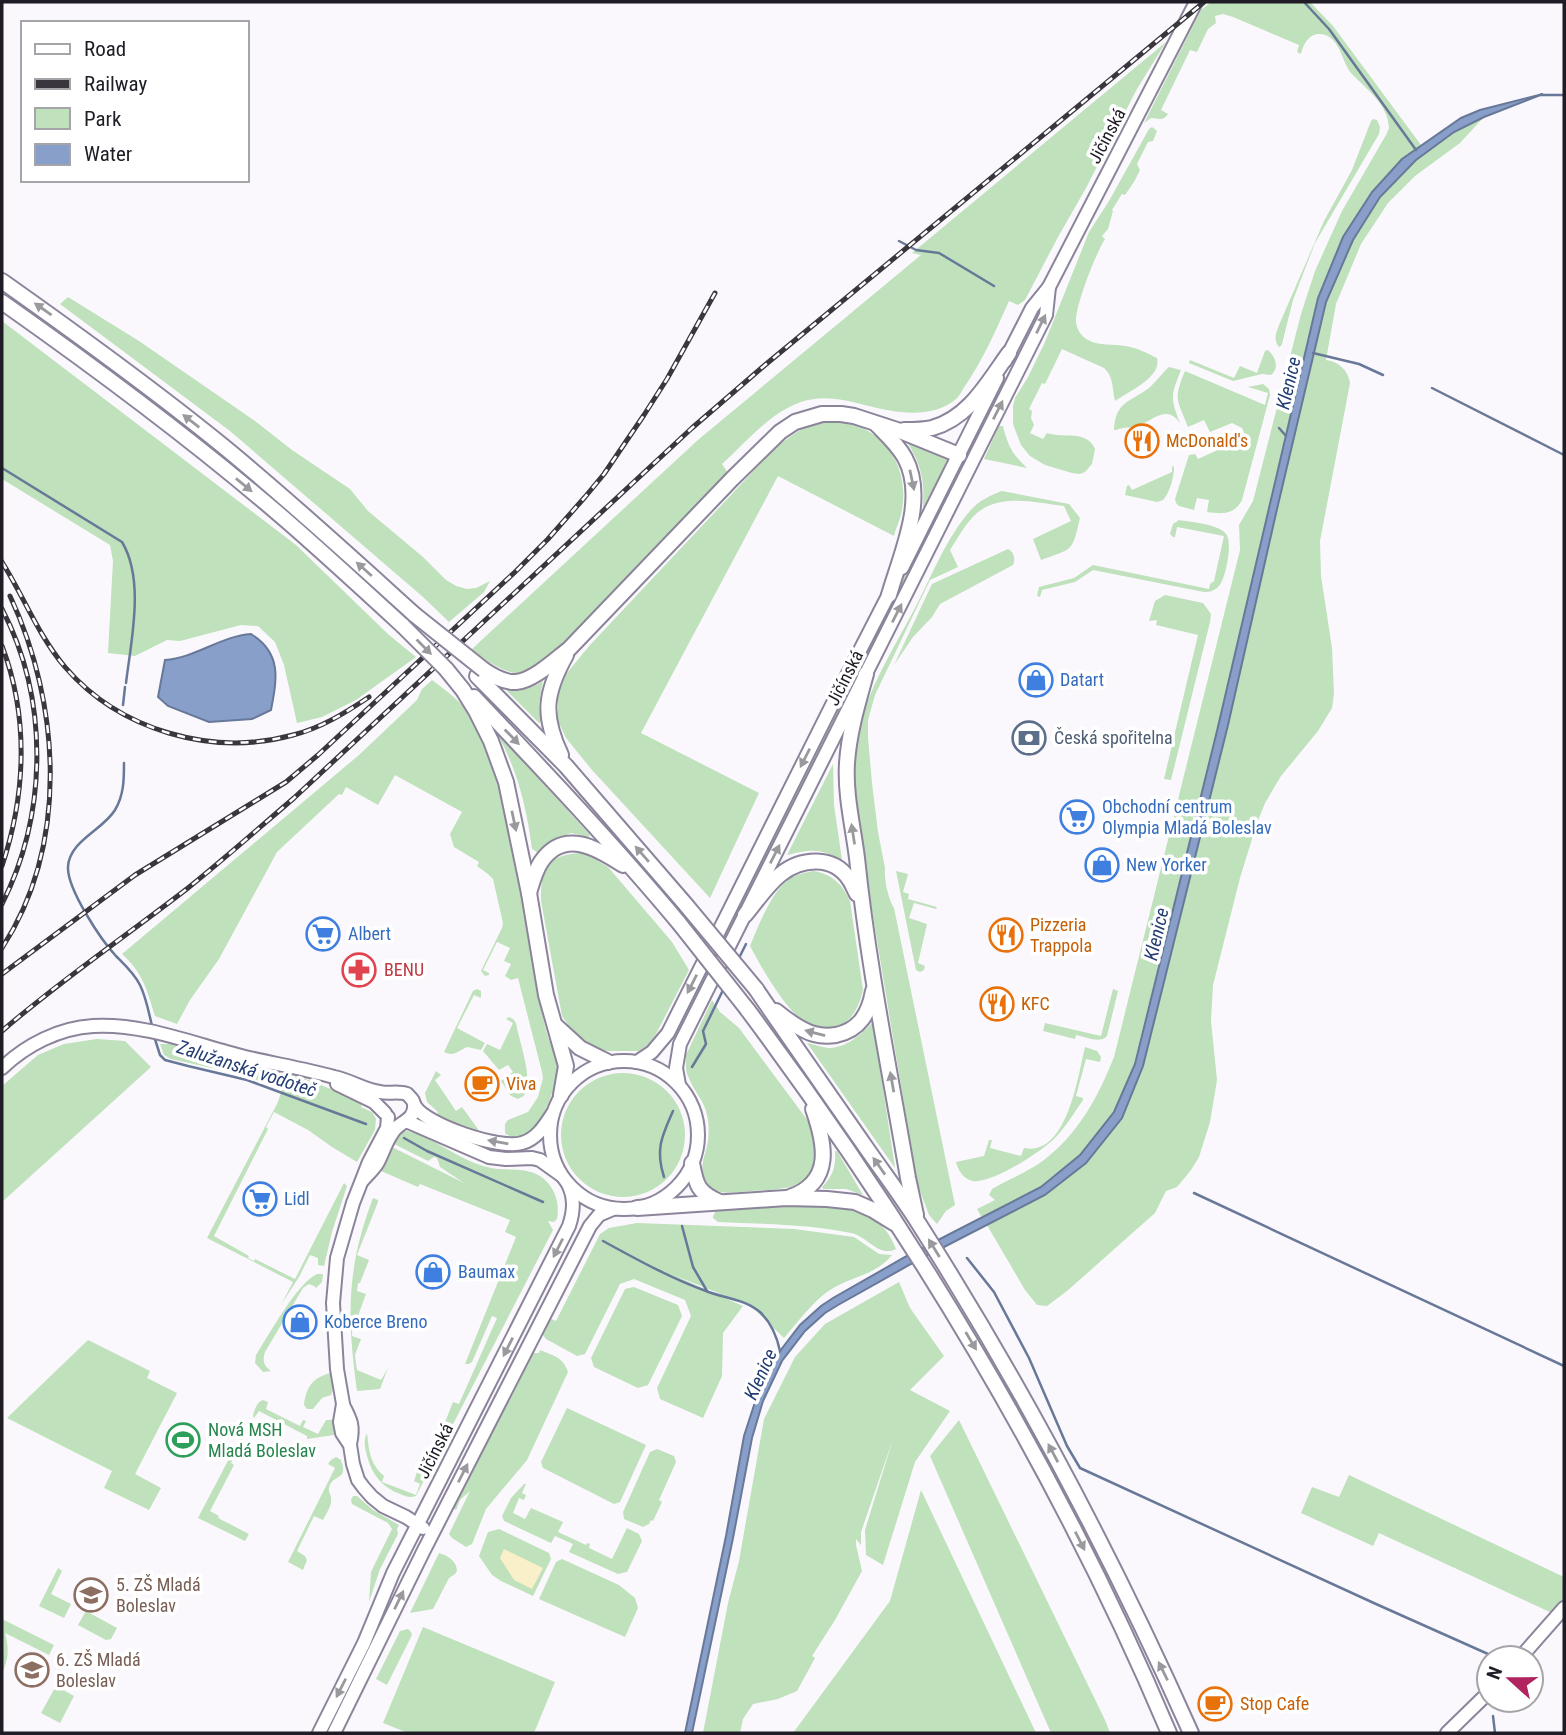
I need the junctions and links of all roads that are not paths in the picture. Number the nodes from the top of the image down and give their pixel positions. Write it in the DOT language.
graph roads {
  1 [pos="1196,2"];
  2 [pos="2,281"];
  3 [pos="1049,287"];
  4 [pos="2,302"];
  5 [pos="1009,353"];
  6 [pos="876,424"];
  7 [pos="900,431"];
  8 [pos="959,454"];
  9 [pos="972,462"];
  10 [pos="889,595"];
  11 [pos="569,649"];
  12 [pos="481,673"];
  13 [pos="866,674"];
  14 [pos="464,689"];
  15 [pos="566,766"];
  16 [pos="641,878"];
  17 [pos="529,894"];
  18 [pos="861,902"];
  19 [pos="745,915"];
  20 [pos="874,982"];
  21 [pos="756,989"];
  22 [pos="555,1025"];
  23 [pos="608,1062"];
  24 [pos="636,1062"];
  25 [pos="2,1068"];
  26 [pos="307,1072"];
  27 [pos="799,1079"];
  28 [pos="678,1085"];
  29 [pos="395,1093"];
  30 [pos="561,1095"];
  31 [pos="415,1106"];
  32 [pos="553,1113"];
  33 [pos="386,1115"];
  34 [pos="404,1121"];
  35 [pos="692,1163"];
  36 [pos="363,1180"];
  37 [pos="564,1180"];
  38 [pos="786,1198"];
  39 [pos="721,1203"];
  40 [pos="636,1208"];
  41 [pos="613,1209"];
  42 [pos="918,1222"];
  43 [pos="903,1231"];
  44 [pos="417,1524"];
  45 [pos="432,1534"];
  46 [pos="1564,1608"];
  47 [pos="1532,1644"];
  48 [pos="1475,1706"];
  49 [pos="319,1733"];
  50 [pos="334,1733"];
  51 [pos="1169,1733"];
  52 [pos="1191,1733"];
  53 [pos="1447,1733"];
  1 -- 3 [label="street, Jičínská"];
  12 -- 2 [label="highway, one-way, bridge"];
  3 -- 5 [label="street, Jičínská"];
  9 -- 3 [label="street, Jičínská, one-way"];
  4 -- 14 [label="highway, one-way, bridge"];
  5 -- 7 [label="highway"];
  5 -- 8 [label="street, Jičínská"];
  6 -- 7 [label="highway"];
  6 -- 10 [label="highway, one-way"];
  6 -- 11 [label="highway"];
  7 -- 8 [label="highway"];
  8 -- 9 [label="street"];
  8 -- 10 [label="street, Jičínská"];
  13 -- 9 [label="street, Jičínská, one-way"];
  10 -- 24 [label="street, Jičínská, one-way"];
  11 -- 12 [label="highway"];
  11 -- 15 [label="highway"];
  12 -- 15 [label="highway"];
  18 -- 13 [label="highway, one-way"];
  19 -- 13 [label="street, Jičínská, one-way"];
  14 -- 16 [label="highway, one-way"];
  14 -- 17 [label="highway, one-way"];
  21 -- 15 [label="highway, one-way, bridge"];
  16 -- 17 [label="highway"];
  16 -- 27 [label="highway, bridge"];
  17 -- 22 [label="highway"];
  18 -- 19 [label="highway"];
  18 -- 20 [label="highway"];
  19 -- 28 [label="street, Jičínská"];
  20 -- 21 [label="highway, one-way"];
  42 -- 20 [label="highway, one-way"];
  42 -- 21 [label="highway, one-way"];
  22 -- 23 [label="highway"];
  22 -- 30 [label="highway"];
  23 -- 24 [label="street, Jičínská"];
  23 -- 30 [label="street, Jičínská"];
  24 -- 28 [label="street, Jičínská"];
  25 -- 26 [label="street"];
  26 -- 29 [label="street"];
  26 -- 33 [label="street"];
  27 -- 38 [label="highway"];
  27 -- 43 [label="highway"];
  28 -- 35 [label="street, Jičínská"];
  29 -- 31 [label="street"];
  29 -- 33 [label="street"];
  30 -- 32 [label="street, Jičínská"];
  32 -- 31 [label="street, one-way"];
  31 -- 34 [label="street"];
  32 -- 37 [label="street, Jičínská"];
  33 -- 34 [label="street"];
  33 -- 36 [label="street"];
  34 -- 36 [label="street"];
  34 -- 37 [label="street"];
  35 -- 39 [label="highway"];
  35 -- 40 [label="street, Jičínská"];
  36 -- 44 [label="street"];
  37 -- 41 [label="street, Jičínská"];
  37 -- 44 [label="street, Jičínská, one-way"];
  38 -- 39 [label="highway"];
  38 -- 43 [label="highway"];
  39 -- 40 [label="highway"];
  40 -- 41 [label="street, Jičínská"];
  45 -- 41 [label="street, Jičínská, one-way"];
  52 -- 42 [label="highway, one-way"];
  43 -- 51 [label="highway, one-way"];
  44 -- 45 [label="street"];
  44 -- 49 [label="street, Jičínská, one-way"];
  50 -- 45 [label="street, Jičínská, one-way"];
  46 -- 47 [label="street"];
  48 -- 53 [label="street"];
}
